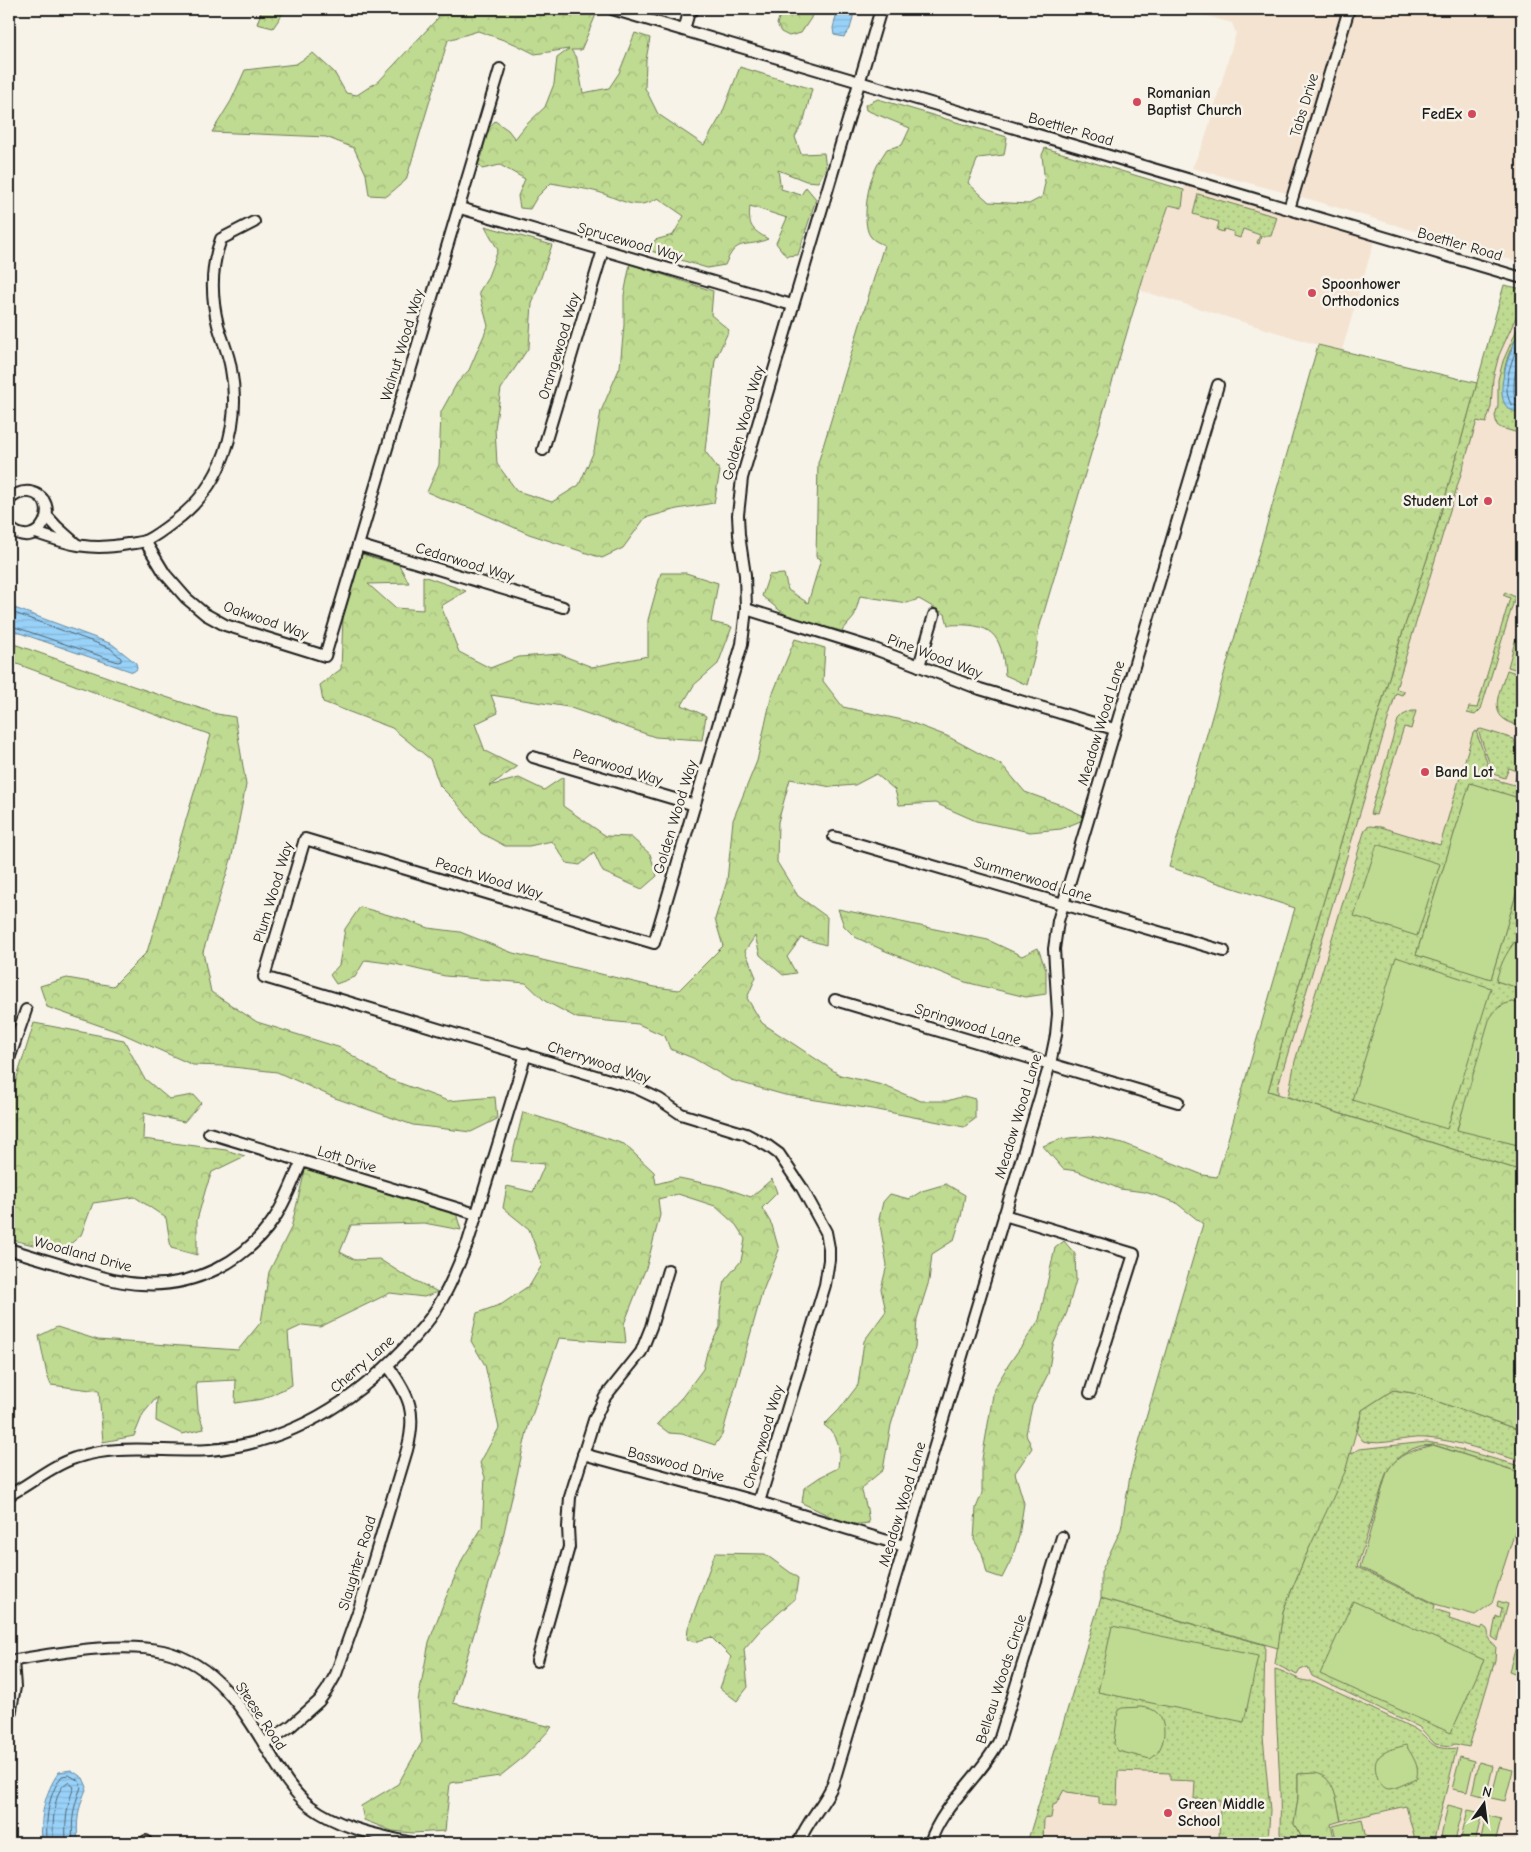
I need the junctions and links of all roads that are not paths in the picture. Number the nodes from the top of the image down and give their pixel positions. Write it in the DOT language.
graph roads {
  1 [pos="612,9"];
  2 [pos="881,9"];
  3 [pos="1349,9"];
  4 [pos="690,10"];
  5 [pos="684,30"];
  6 [pos="500,69"];
  7 [pos="859,83"];
  8 [pos="460,208"];
  9 [pos="1288,209"];
  10 [pos="254,222"];
  11 [pos="603,250"];
  12 [pos="1522,278"];
  13 [pos="792,305"];
  14 [pos="1218,385"];
  15 [pos="543,450"];
  16 [pos="9,500"];
  17 [pos="47,516"];
  18 [pos="9,527"];
  19 [pos="36,533"];
  20 [pos="145,541"];
  21 [pos="358,545"];
  22 [pos="78,546"];
  23 [pos="563,607"];
  24 [pos="746,609"];
  25 [pos="934,615"];
  26 [pos="333,629"];
  27 [pos="919,666"];
  28 [pos="1114,730"];
  29 [pos="533,757"];
  30 [pos="694,805"];
  31 [pos="834,837"];
  32 [pos="339,849"];
  33 [pos="1063,904"];
  34 [pos="630,936"];
  35 [pos="1224,951"];
  36 [pos="275,980"];
  37 [pos="835,1000"];
  38 [pos="26,1010"];
  39 [pos="526,1054"];
  40 [pos="9,1060"];
  41 [pos="1050,1064"];
  42 [pos="1178,1102"];
  43 [pos="209,1133"];
  44 [pos="302,1161"];
  45 [pos="476,1214"];
  46 [pos="1004,1215"];
  47 [pos="9,1249"];
  48 [pos="668,1270"];
  49 [pos="388,1366"];
  50 [pos="1090,1393"];
  51 [pos="583,1454"];
  52 [pos="9,1495"];
  53 [pos="759,1502"];
  54 [pos="1062,1538"];
  55 [pos="904,1546"];
  56 [pos="11,1661"];
  57 [pos="537,1661"];
  58 [pos="9,1721"];
  59 [pos="264,1744"];
  60 [pos="412,1843"];
  61 [pos="799,1843"];
  62 [pos="930,1843"];
  1 -- 5 [label="street, Boettler Road"];
  2 -- 7 [label="street, Golden Wood Way"];
  3 -- 9 [label="street, Tabs Drive"];
  4 -- 5 [label="street"];
  5 -- 7 [label="street, Boettler Road"];
  6 -- 8 [label="street, Walnut Wood Way"];
  7 -- 9 [label="street, Boettler Road"];
  7 -- 13 [label="street, Golden Wood Way"];
  8 -- 11 [label="street, Sprucewood Way"];
  8 -- 21 [label="street, Walnut Wood Way"];
  9 -- 12 [label="street, Boettler Road"];
  10 -- 20 [label="street"];
  11 -- 13 [label="street, Sprucewood Way"];
  11 -- 15 [label="street, Orangewood Way"];
  13 -- 24 [label="street, Golden Wood Way"];
  14 -- 28 [label="street, Meadow Wood Lane"];
  16 -- 17 [label="street"];
  17 -- 19 [label="street"];
  17 -- 22 [label="street"];
  18 -- 19 [label="street"];
  19 -- 22 [label="street"];
  20 -- 22 [label="street"];
  20 -- 26 [label="street, Oakwood Way"];
  21 -- 23 [label="street, Cedarwood Way"];
  21 -- 26 [label="street, Walnut Wood Way"];
  24 -- 27 [label="street, Pine Wood Way"];
  24 -- 30 [label="street, Golden Wood Way"];
  25 -- 27 [label="street"];
  27 -- 28 [label="street, Pine Wood Way"];
  28 -- 33 [label="street, Meadow Wood Lane"];
  29 -- 30 [label="street, Pearwood Way"];
  30 -- 34 [label="street, Golden Wood Way"];
  31 -- 33 [label="street, Summerwood Lane"];
  32 -- 34 [label="street, Peach Wood Way"];
  32 -- 36 [label="street, Plum Wood Way"];
  33 -- 35 [label="street, Summerwood Lane"];
  33 -- 41 [label="street, Meadow Wood Lane"];
  36 -- 39 [label="street, Cherrywood Way"];
  37 -- 41 [label="street, Springwood Lane"];
  38 -- 40 [label="street"];
  39 -- 45 [label="street, Cherry Lane"];
  39 -- 53 [label="street, Cherrywood Way"];
  41 -- 42 [label="street, Springwood Lane"];
  41 -- 46 [label="street, Meadow Wood Lane"];
  43 -- 44 [label="street, Lott Drive"];
  44 -- 45 [label="street, Lott Drive"];
  44 -- 47 [label="street, Woodland Drive"];
  45 -- 49 [label="street, Cherry Lane"];
  46 -- 50 [label="street"];
  46 -- 55 [label="street, Meadow Wood Lane"];
  48 -- 51 [label="street"];
  49 -- 52 [label="street, Cherry Lane"];
  49 -- 59 [label="street, Slaughter Road"];
  51 -- 53 [label="street, Basswood Drive"];
  51 -- 57 [label="street"];
  53 -- 55 [label="street, Basswood Drive"];
  54 -- 62 [label="street, Belleau Woods Circle"];
  55 -- 61 [label="street, Meadow Wood Lane"];
  56 -- 58 [label="street"];
  56 -- 59 [label="street, Steese Road"];
  59 -- 60 [label="street, Steese Road"];
}
